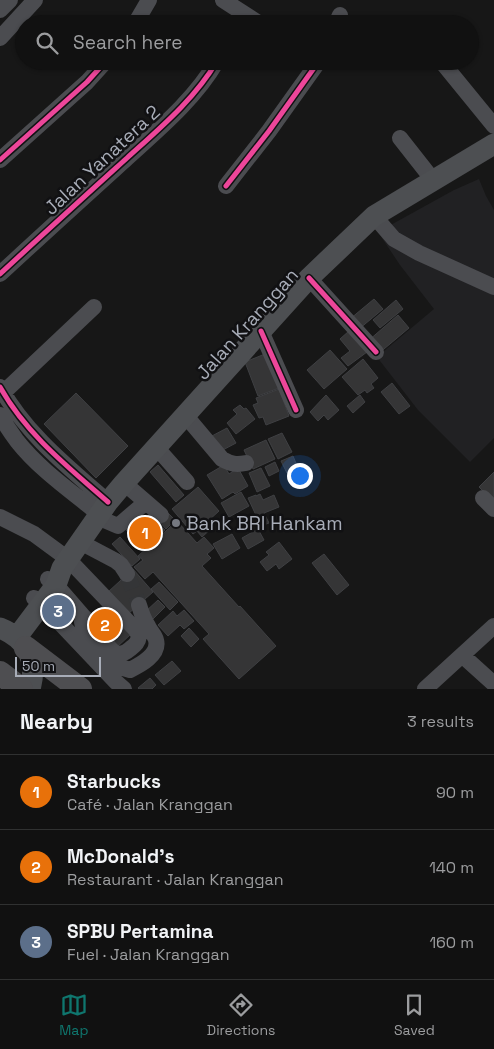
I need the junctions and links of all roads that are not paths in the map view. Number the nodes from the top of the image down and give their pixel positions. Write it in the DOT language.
graph roads {
  1 [pos="10,0"];
  2 [pos="34,0"];
  3 [pos="149,0"];
  4 [pos="223,0"];
  5 [pos="0,10"];
  6 [pos="245,13"];
  7 [pos="21,15"];
  8 [pos="140,15"];
  9 [pos="15,21"];
  10 [pos="0,38"];
  11 [pos="98,70"];
  12 [pos="212,70"];
  13 [pos="312,70"];
  14 [pos="447,70"];
  15 [pos="400,138"];
  16 [pos="494,141"];
  17 [pos="0,160"];
  18 [pos="433,180"];
  19 [pos="226,186"];
  20 [pos="374,216"];
  21 [pos="0,274"];
  22 [pos="309,278"];
  23 [pos="494,287"];
  24 [pos="94,307"];
  25 [pos="261,330"];
  26 [pos="376,352"];
  27 [pos="2,390"];
  28 [pos="296,410"];
  29 [pos="0,415"];
  30 [pos="185,415"];
  31 [pos="156,447"];
  32 [pos="53,453"];
  33 [pos="246,463"];
  34 [pos="41,465"];
  35 [pos="187,482"];
  36 [pos="124,483"];
  37 [pos="146,502"];
  38 [pos="102,511"];
  39 [pos="161,515"];
  40 [pos="0,517"];
  41 [pos="80,542"];
  42 [pos="59,573"];
  43 [pos="127,574"];
  44 [pos="139,604"];
  45 [pos="33,605"];
  46 [pos="494,626"];
  47 [pos="10,632"];
  48 [pos="101,637"];
  49 [pos="463,656"];
  50 [pos="0,673"];
  51 [pos="494,684"];
  52 [pos="21,689"];
  53 [pos="30,689"];
  54 [pos="80,689"];
  55 [pos="124,689"];
  56 [pos="425,689"];
  1 -- 5 [label="street"];
  2 -- 7 [label="street"];
  3 -- 8 [label="street"];
  4 -- 6 [label="street"];
  9 -- 10 [label="street"];
  11 -- 17 [label="street"];
  12 -- 21 [label="street, Jalan Yanatera 2"];
  13 -- 19 [label="street"];
  14 -- 16 [label="street"];
  15 -- 18 [label="street"];
  16 -- 18 [label="main road, Jalan Kranggan"];
  18 -- 20 [label="main road, Jalan Kranggan"];
  20 -- 22 [label="main road, Jalan Kranggan"];
  20 -- 23 [label="street"];
  22 -- 25 [label="main road, Jalan Kranggan"];
  22 -- 26 [label="street"];
  24 -- 27 [label="street"];
  25 -- 28 [label="street"];
  25 -- 30 [label="main road, Jalan Kranggan"];
  27 -- 32 [label="street"];
  29 -- 34 [label="street"];
  30 -- 31 [label="main road, Jalan Kranggan"];
  30 -- 33 [label="street"];
  31 -- 35 [label="street"];
  31 -- 36 [label="main road, Jalan Kranggan"];
  32 -- 34 [label="street"];
  32 -- 38 [label="street"];
  34 -- 38 [label="street"];
  36 -- 37 [label="street"];
  36 -- 38 [label="main road, Jalan Kranggan"];
  37 -- 38 [label="street"];
  37 -- 39 [label="street"];
  38 -- 41 [label="main road, Jalan Kranggan"];
  40 -- 42 [label="street"];
  41 -- 42 [label="main road, Jalan Kranggan"];
  41 -- 43 [label="street"];
  42 -- 44 [label="street"];
  42 -- 45 [label="main road, Jalan Kranggan"];
  42 -- 48 [label="street"];
  45 -- 47 [label="main road"];
  45 -- 55 [label="street"];
  46 -- 49 [label="street"];
  47 -- 53 [label="main road"];
  47 -- 54 [label="highway"];
  49 -- 51 [label="street"];
  49 -- 56 [label="street"];
  50 -- 52 [label="highway"];
}
